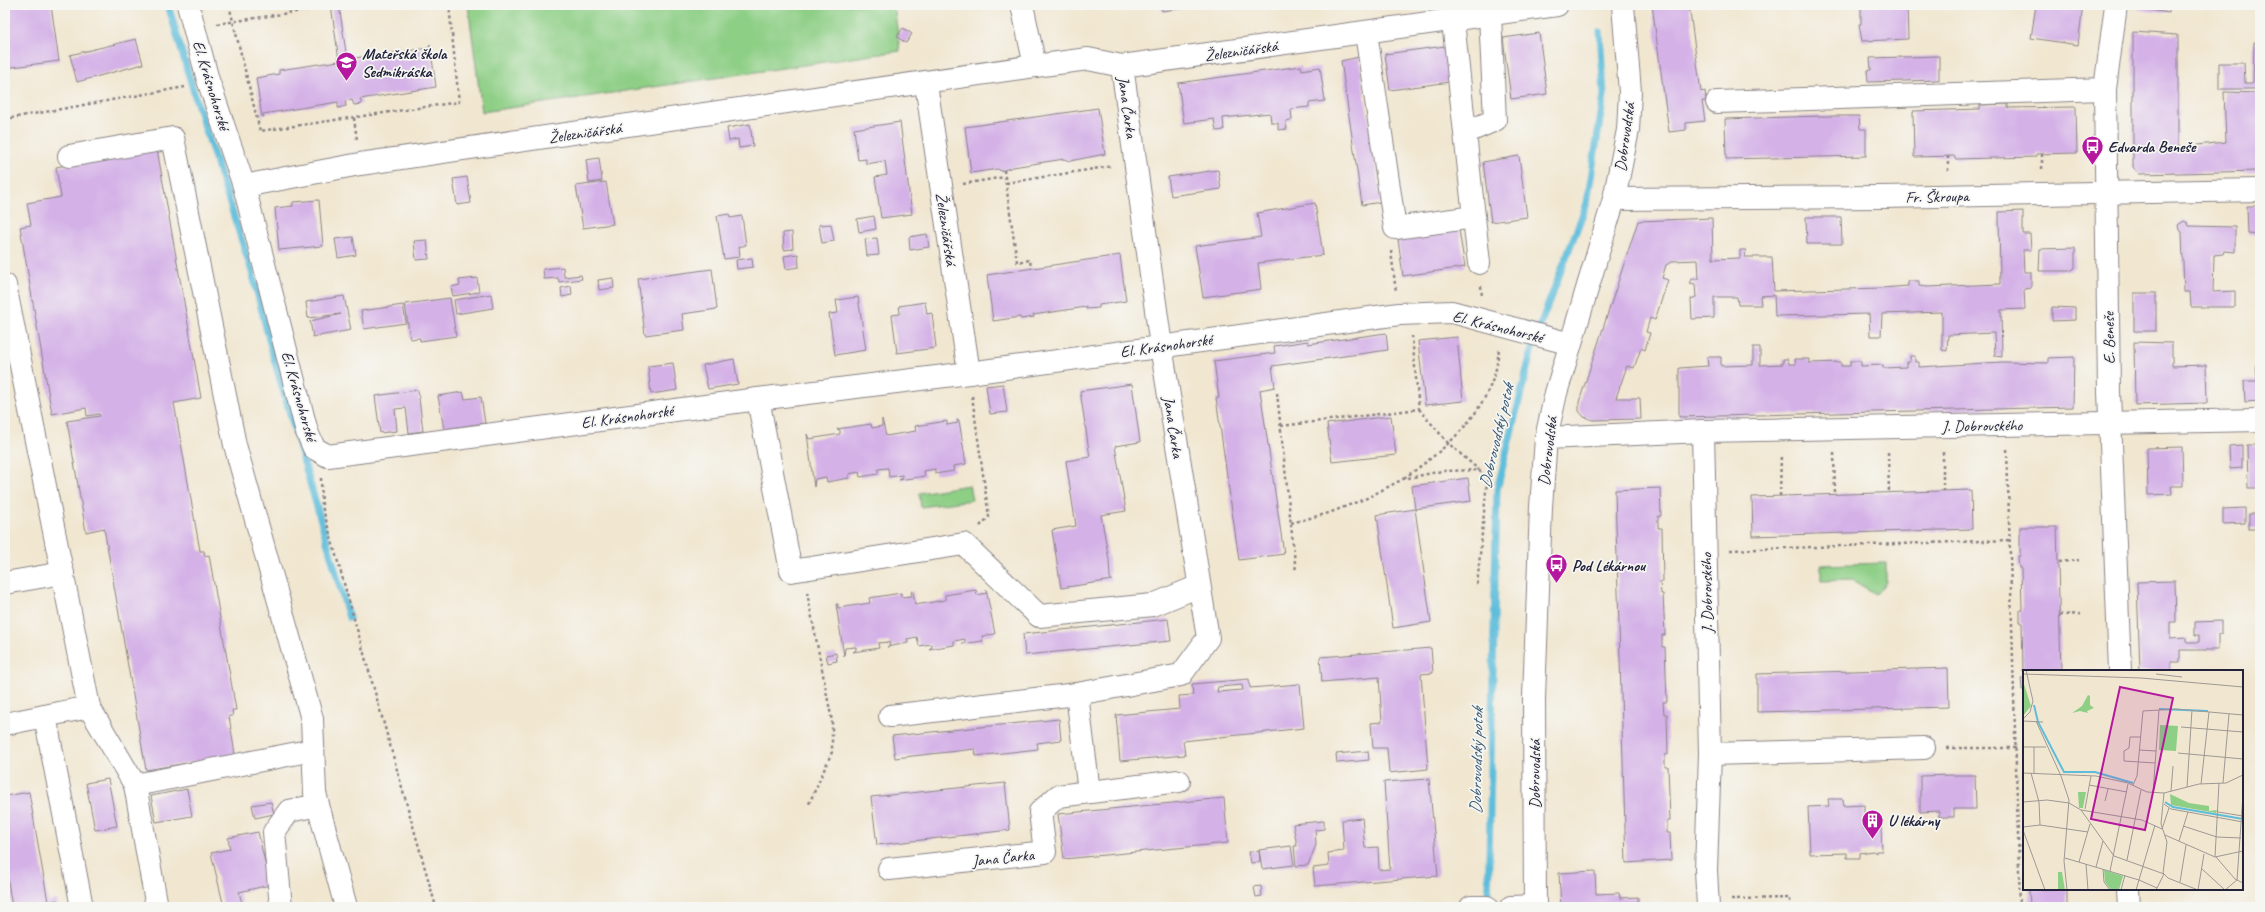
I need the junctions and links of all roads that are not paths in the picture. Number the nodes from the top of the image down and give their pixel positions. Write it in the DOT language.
graph roads {
  1 [pos="188,5"];
  2 [pos="1022,5"];
  3 [pos="1557,5"];
  4 [pos="1623,5"];
  5 [pos="2116,5"];
  6 [pos="1523,8"];
  7 [pos="1490,15"];
  8 [pos="1453,21"];
  9 [pos="1366,33"];
  10 [pos="1036,66"];
  11 [pos="1122,66"];
  12 [pos="926,84"];
  13 [pos="2105,89"];
  14 [pos="1717,102"];
  15 [pos="1465,133"];
  16 [pos="68,156"];
  17 [pos="244,186"];
  18 [pos="2260,190"];
  19 [pos="2106,193"];
  20 [pos="1614,199"];
  21 [pos="1474,217"];
  22 [pos="1479,263"];
  23 [pos="5,285"];
  24 [pos="1571,344"];
  25 [pos="1161,346"];
  26 [pos="968,373"];
  27 [pos="758,399"];
  28 [pos="2260,420"];
  29 [pos="2110,424"];
  30 [pos="1703,431"];
  31 [pos="1546,438"];
  32 [pos="62,573"];
  33 [pos="5,582"];
  34 [pos="1199,586"];
  35 [pos="2120,670"];
  36 [pos="1077,694"];
  37 [pos="89,707"];
  38 [pos="45,716"];
  39 [pos="890,716"];
  40 [pos="5,724"];
  41 [pos="1924,748"];
  42 [pos="313,750"];
  43 [pos="1710,754"];
  44 [pos="1179,781"];
  45 [pos="135,785"];
  46 [pos="1089,792"];
  47 [pos="318,805"];
  48 [pos="889,869"];
  49 [pos="2128,890"];
  50 [pos="1708,904"];
  51 [pos="82,907"];
  52 [pos="156,907"];
  53 [pos="281,907"];
  54 [pos="346,907"];
  55 [pos="1472,907"];
  56 [pos="1487,907"];
  57 [pos="1511,907"];
  58 [pos="1535,907"];
  59 [pos="2129,907"];
  1 -- 17 [label="street, El. Krásnohorské"];
  2 -- 10 [label="street"];
  3 -- 6 [label="street, Železničářská"];
  4 -- 20 [label="street, Dobrovodská"];
  5 -- 13 [label="street, E. Beneše"];
  6 -- 7 [label="street, Železničářská"];
  7 -- 8 [label="street, Železničářská"];
  7 -- 15 [label="street"];
  8 -- 9 [label="street, Železničářská"];
  8 -- 15 [label="street"];
  9 -- 11 [label="street, Železničářská"];
  9 -- 21 [label="street"];
  10 -- 11 [label="street, Železničářská"];
  10 -- 12 [label="street, Železničářská"];
  11 -- 25 [label="street, Jana Čarka"];
  12 -- 17 [label="street, Železničářská"];
  12 -- 26 [label="street, Železničářská"];
  13 -- 14 [label="street"];
  13 -- 19 [label="street, E. Beneše"];
  15 -- 21 [label="street"];
  16 -- 42 [label="street"];
  17 -- 27 [label="street, El. Krásnohorské"];
  18 -- 19 [label="street, Fr. Škroupa"];
  19 -- 20 [label="street, Fr. Škroupa"];
  19 -- 29 [label="street, E. Beneše"];
  20 -- 24 [label="street, Dobrovodská"];
  21 -- 22 [label="street"];
  23 -- 32 [label="street"];
  24 -- 25 [label="street, El. Krásnohorské"];
  24 -- 31 [label="street, Dobrovodská"];
  25 -- 26 [label="street, El. Krásnohorské"];
  25 -- 34 [label="street, Jana Čarka"];
  26 -- 27 [label="street, El. Krásnohorské"];
  27 -- 34 [label="street"];
  28 -- 29 [label="street, J. Dobrovského"];
  29 -- 30 [label="street, J. Dobrovského"];
  29 -- 35 [label="street, E. Beneše"];
  30 -- 31 [label="street, J. Dobrovského"];
  30 -- 43 [label="street, J. Dobrovského"];
  31 -- 58 [label="street, Dobrovodská"];
  32 -- 33 [label="street"];
  32 -- 37 [label="street"];
  34 -- 36 [label="street, Jana Čarka"];
  36 -- 39 [label="street, Jana Čarka"];
  36 -- 46 [label="street"];
  37 -- 38 [label="street"];
  37 -- 45 [label="street"];
  38 -- 40 [label="street"];
  38 -- 51 [label="street"];
  41 -- 43 [label="street"];
  42 -- 45 [label="street"];
  42 -- 47 [label="street"];
  43 -- 50 [label="street, J. Dobrovského"];
  44 -- 46 [label="street, Jana Čarka"];
  45 -- 52 [label="street"];
  46 -- 48 [label="street, Jana Čarka"];
  47 -- 53 [label="street"];
  47 -- 54 [label="street"];
  49 -- 59 [label="street"];
  55 -- 56 [label="street"];
  57 -- 58 [label="street"];
}
